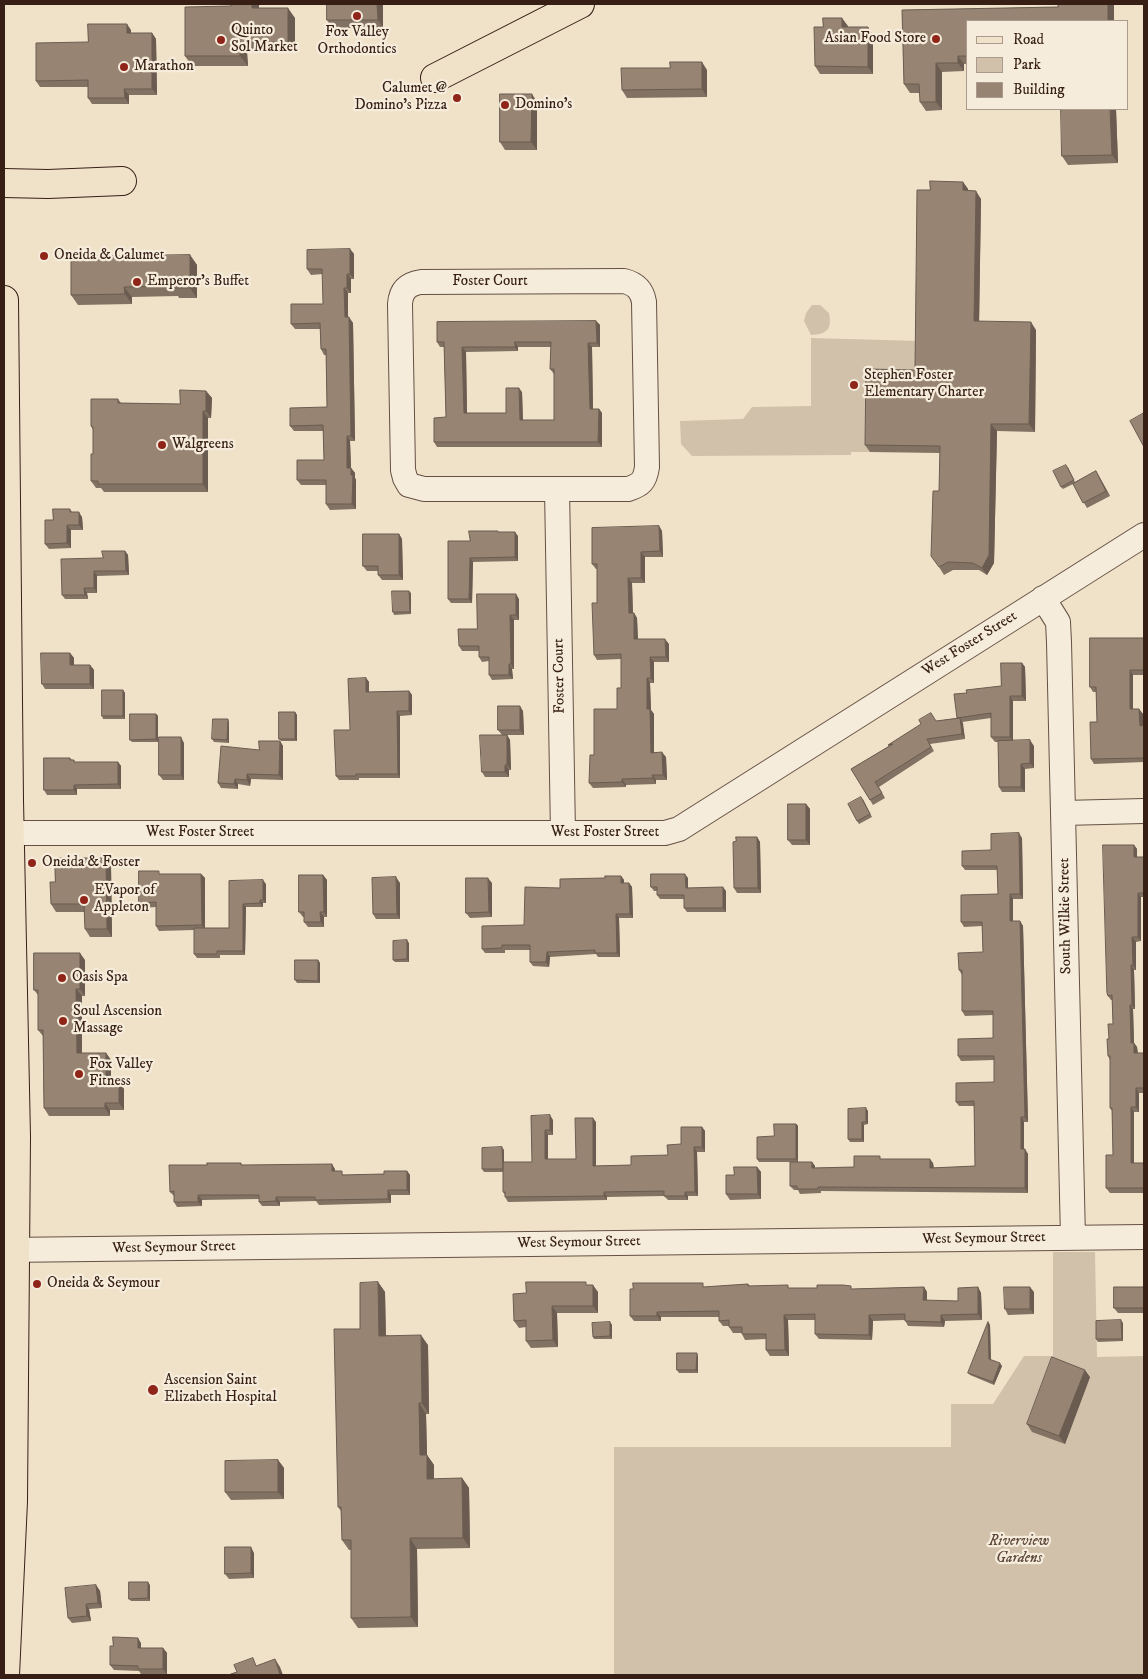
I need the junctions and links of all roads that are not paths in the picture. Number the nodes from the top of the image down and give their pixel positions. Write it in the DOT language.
graph roads {
  1 [pos="580,4"];
  2 [pos="435,78"];
  3 [pos="122,181"];
  4 [pos="4,183"];
  5 [pos="4,300"];
  6 [pos="5,476"];
  7 [pos="557,489"];
  8 [pos="1144,535"];
  9 [pos="1043,598"];
  10 [pos="1144,811"];
  11 [pos="1064,813"];
  12 [pos="9,833"];
  13 [pos="563,833"];
  14 [pos="1144,1236"];
  15 [pos="1073,1238"];
  16 [pos="9,1250"];
  17 [pos="5,1675"];
  1 -- 2 [label="main road"];
  3 -- 4 [label="main road"];
  5 -- 6 [label="main road"];
  6 -- 12 [label="main road"];
  7 -- 7 [label="street, Foster Court"];
  7 -- 13 [label="street, Foster Court"];
  8 -- 9 [label="street, West Foster Street"];
  9 -- 11 [label="street, South Wilkie Street"];
  9 -- 13 [label="street, West Foster Street"];
  10 -- 11 [label="street"];
  11 -- 15 [label="street, South Wilkie Street"];
  12 -- 13 [label="street, West Foster Street"];
  12 -- 16 [label="main road"];
  14 -- 15 [label="street, West Seymour Street"];
  15 -- 16 [label="street, West Seymour Street"];
  16 -- 17 [label="main road"];
}
